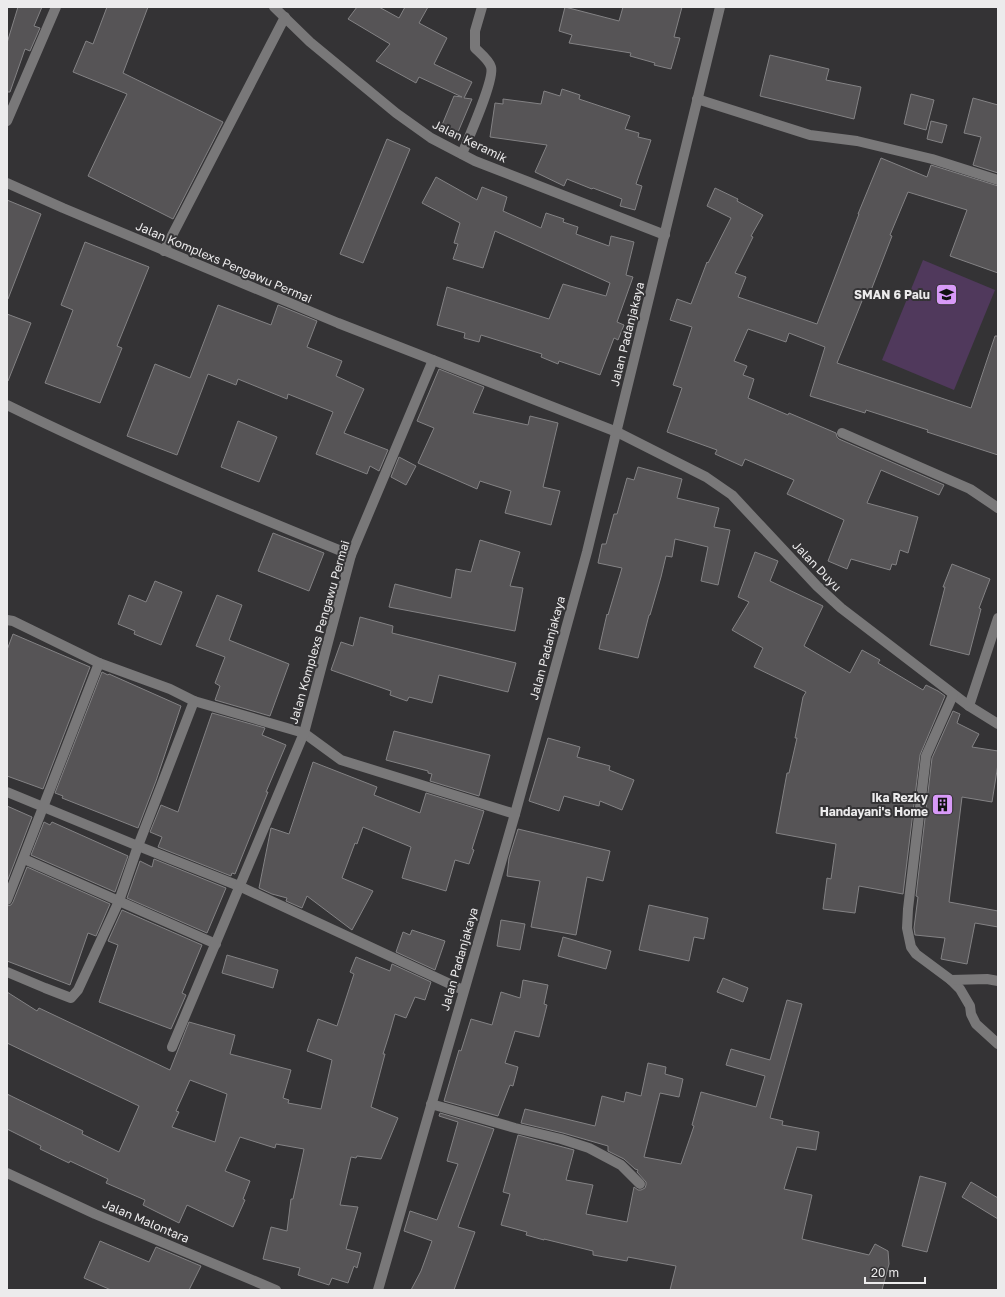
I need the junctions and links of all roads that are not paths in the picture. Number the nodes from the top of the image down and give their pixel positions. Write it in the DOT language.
graph roads {
  1 [pos="56,7"];
  2 [pos="274,7"];
  3 [pos="482,7"];
  4 [pos="720,7"];
  5 [pos="285,18"];
  6 [pos="697,99"];
  7 [pos="7,121"];
  8 [pos="462,154"];
  9 [pos="998,180"];
  10 [pos="7,183"];
  11 [pos="665,235"];
  12 [pos="164,251"];
  13 [pos="433,360"];
  14 [pos="7,405"];
  15 [pos="617,432"];
  16 [pos="842,433"];
  17 [pos="998,508"];
  18 [pos="351,555"];
  19 [pos="998,618"];
  20 [pos="7,620"];
  21 [pos="99,663"];
  22 [pos="953,695"];
  23 [pos="194,701"];
  24 [pos="969,706"];
  25 [pos="998,724"];
  26 [pos="304,733"];
  27 [pos="7,792"];
  28 [pos="43,806"];
  29 [pos="515,814"];
  30 [pos="138,846"];
  31 [pos="24,859"];
  32 [pos="238,886"];
  33 [pos="7,900"];
  34 [pos="119,901"];
  35 [pos="216,944"];
  36 [pos="7,972"];
  37 [pos="951,980"];
  38 [pos="998,981"];
  39 [pos="463,990"];
  40 [pos="998,1044"];
  41 [pos="172,1047"];
  42 [pos="431,1104"];
  43 [pos="7,1173"];
  44 [pos="640,1184"];
  45 [pos="276,1290"];
  46 [pos="378,1290"];
  1 -- 7 [label="street"];
  2 -- 5 [label="street, Jalan Keramik"];
  3 -- 8 [label="street"];
  4 -- 6 [label="street, Jalan Padanjakaya"];
  5 -- 8 [label="street, Jalan Keramik"];
  5 -- 12 [label="street"];
  6 -- 9 [label="street"];
  6 -- 11 [label="street, Jalan Padanjakaya"];
  8 -- 11 [label="street, Jalan Keramik"];
  10 -- 12 [label="street, Jalan Komplexs Pengawu Permai"];
  11 -- 15 [label="street, Jalan Padanjakaya"];
  12 -- 13 [label="street, Jalan Komplexs Pengawu Permai"];
  13 -- 15 [label="street, Jalan Komplexs Pengawu Permai"];
  13 -- 18 [label="street, Jalan Komplexs Pengawu Permai"];
  14 -- 18 [label="street"];
  15 -- 22 [label="street, Jalan Duyu"];
  15 -- 29 [label="street, Jalan Padanjakaya"];
  16 -- 17 [label="street"];
  18 -- 26 [label="street, Jalan Komplexs Pengawu Permai"];
  19 -- 24 [label="street"];
  20 -- 21 [label="street, Jalan Komplexs Pengawu Permai"];
  21 -- 23 [label="street, Jalan Komplexs Pengawu Permai"];
  21 -- 28 [label="street"];
  22 -- 24 [label="street, Jalan Duyu"];
  22 -- 37 [label="street"];
  23 -- 26 [label="street, Jalan Komplexs Pengawu Permai"];
  23 -- 30 [label="street"];
  24 -- 25 [label="street, Jalan Duyu"];
  26 -- 29 [label="street, Jalan Komplexs Pengawu Permai"];
  26 -- 32 [label="street, Jalan Komplexs Pengawu Permai"];
  27 -- 28 [label="street"];
  28 -- 30 [label="street"];
  28 -- 31 [label="street"];
  29 -- 39 [label="street, Jalan Padanjakaya"];
  30 -- 32 [label="street"];
  30 -- 34 [label="street"];
  31 -- 33 [label="street"];
  31 -- 34 [label="street"];
  32 -- 35 [label="street, Jalan Komplexs Pengawu Permai"];
  32 -- 39 [label="street"];
  34 -- 35 [label="street"];
  34 -- 36 [label="street"];
  35 -- 41 [label="street, Jalan Komplexs Pengawu Permai"];
  37 -- 38 [label="street"];
  37 -- 40 [label="street"];
  39 -- 42 [label="street, Jalan Padanjakaya"];
  42 -- 44 [label="street"];
  42 -- 46 [label="street, Jalan Padanjakaya"];
  43 -- 45 [label="street, Jalan Malontara"];
}
